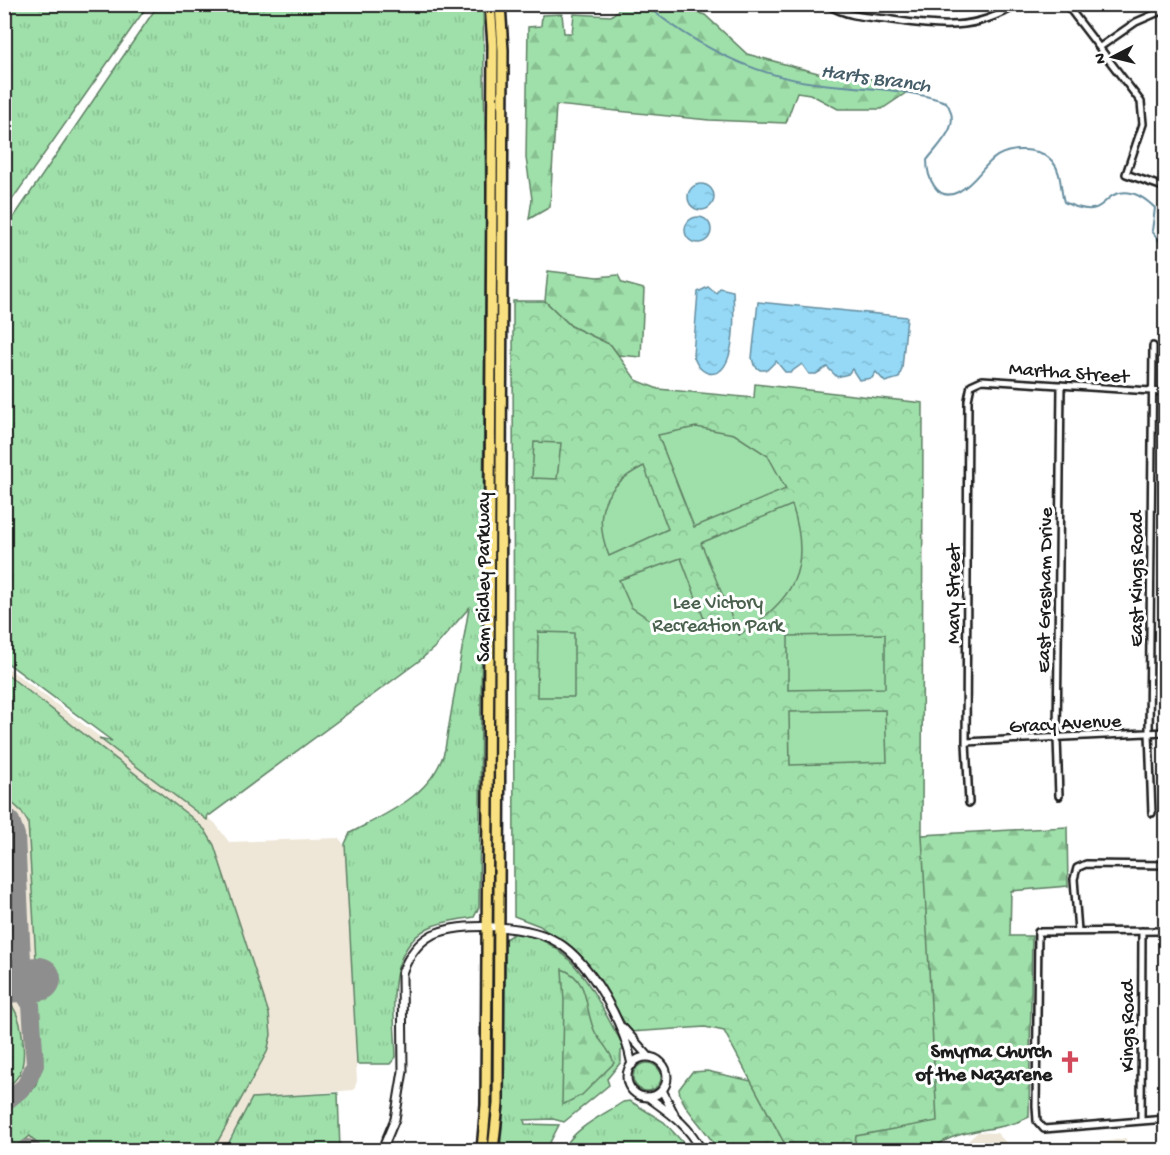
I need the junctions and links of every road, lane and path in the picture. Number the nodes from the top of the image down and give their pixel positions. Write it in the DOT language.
graph roads {
  1 [pos="490,4"];
  2 [pos="500,4"];
  3 [pos="827,4"];
  4 [pos="1018,4"];
  5 [pos="1066,4"];
  6 [pos="1166,9"];
  7 [pos="1101,47"];
  8 [pos="1166,188"];
  9 [pos="1153,346"];
  10 [pos="971,385"];
  11 [pos="1061,385"];
  12 [pos="1151,391"];
  13 [pos="1166,392"];
  14 [pos="1166,732"];
  15 [pos="1149,733"];
  16 [pos="1057,738"];
  17 [pos="966,742"];
  18 [pos="1059,796"];
  19 [pos="969,803"];
  20 [pos="1152,813"];
  21 [pos="1166,865"];
  22 [pos="487,928"];
  23 [pos="498,928"];
  24 [pos="1078,931"];
  25 [pos="1142,931"];
  26 [pos="1166,932"];
  27 [pos="617,1022"];
  28 [pos="649,1058"];
  29 [pos="632,1065"];
  30 [pos="662,1090"];
  31 [pos="648,1097"];
  32 [pos="674,1114"];
  33 [pos="1166,1119"];
  34 [pos="1141,1121"];
  35 [pos="382,1150"];
  36 [pos="482,1150"];
  37 [pos="493,1150"];
  38 [pos="701,1150"];
  1 -- 22 [label="main road, Sam Ridley Parkway"];
  2 -- 23 [label="main road, Sam Ridley Parkway"];
  3 -- 4 [label="street"];
  5 -- 7 [label="street"];
  6 -- 7 [label="street"];
  7 -- 8 [label="street"];
  9 -- 12 [label="street, East Kings Road"];
  10 -- 11 [label="street, Martha Street"];
  10 -- 17 [label="street, Mary Street"];
  11 -- 12 [label="street, Martha Street"];
  11 -- 16 [label="street, East Gresham Drive"];
  12 -- 13 [label="street, Martha Street"];
  12 -- 15 [label="street, East Kings Road"];
  14 -- 15 [label="street, Gracy Avenue"];
  15 -- 16 [label="street, Gracy Avenue"];
  15 -- 20 [label="street, East Kings Road"];
  16 -- 17 [label="street, Gracy Avenue"];
  16 -- 18 [label="street, East Gresham Drive"];
  17 -- 19 [label="street, Mary Street"];
  21 -- 24 [label="street"];
  22 -- 23 [label="street"];
  22 -- 35 [label="street"];
  22 -- 36 [label="main road, Sam Ridley Parkway"];
  23 -- 27 [label="street"];
  23 -- 37 [label="main road, Sam Ridley Parkway"];
  24 -- 25 [label="street"];
  24 -- 34 [label="street"];
  25 -- 26 [label="street"];
  25 -- 34 [label="street, Kings Road"];
  27 -- 28 [label="street"];
  27 -- 29 [label="street"];
  28 -- 29 [label="street"];
  28 -- 30 [label="street"];
  29 -- 31 [label="street"];
  30 -- 31 [label="street"];
  30 -- 32 [label="street"];
  31 -- 32 [label="street"];
  32 -- 38 [label="street"];
  33 -- 34 [label="street"];
}
